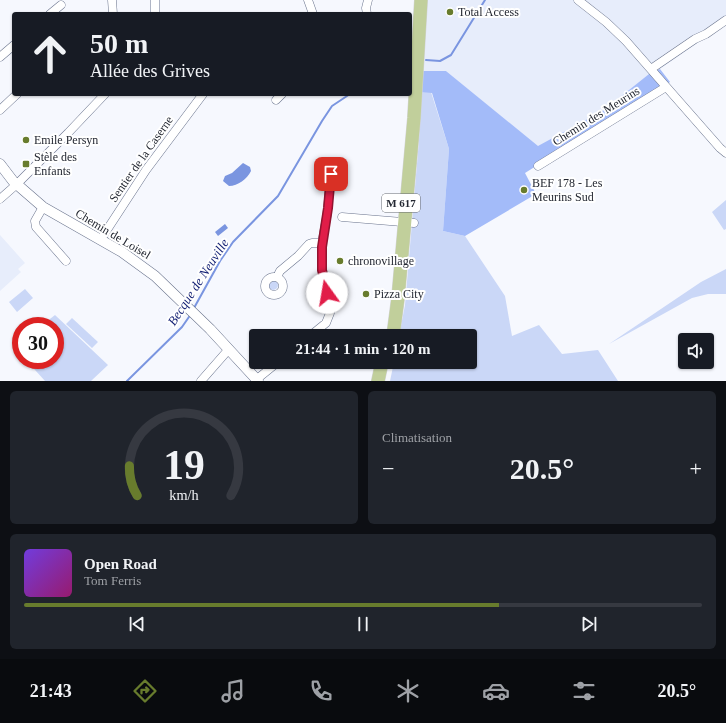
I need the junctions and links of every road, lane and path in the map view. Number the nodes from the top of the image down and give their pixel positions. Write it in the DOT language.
graph roads {
  1 [pos="112,0"];
  2 [pos="155,0"];
  3 [pos="308,0"];
  4 [pos="421,0"];
  5 [pos="578,0"];
  6 [pos="61,5"];
  7 [pos="52,12"];
  8 [pos="113,12"];
  9 [pos="155,12"];
  10 [pos="312,12"];
  11 [pos="726,20"];
  12 [pos="12,47"];
  13 [pos="0,57"];
  14 [pos="651,69"];
  15 [pos="666,87"];
  16 [pos="412,94"];
  17 [pos="15,96"];
  18 [pos="103,96"];
  19 [pos="202,96"];
  20 [pos="412,96"];
  21 [pos="0,110"];
  22 [pos="726,152"];
  23 [pos="0,164"];
  24 [pos="538,166"];
  25 [pos="331,174"];
  26 [pos="17,184"];
  27 [pos="0,199"];
  28 [pos="43,207"];
  29 [pos="342,217"];
  30 [pos="406,222"];
  31 [pos="101,239"];
  32 [pos="322,243"];
  33 [pos="66,261"];
  34 [pos="277,278"];
  35 [pos="319,329"];
  36 [pos="388,329"];
  37 [pos="394,329"];
  38 [pos="229,349"];
  39 [pos="270,369"];
  40 [pos="381,369"];
  41 [pos="387,369"];
  42 [pos="257,380"];
  43 [pos="201,381"];
  44 [pos="378,381"];
  45 [pos="384,381"];
  1 -- 8 [label="street"];
  2 -- 9 [label="street"];
  3 -- 10 [label="street"];
  4 -- 16 [label="main road, M 617"];
  5 -- 14 [label="street"];
  6 -- 7 [label="street"];
  11 -- 14 [label="street"];
  12 -- 13 [label="street"];
  14 -- 15 [label="street"];
  15 -- 22 [label="street"];
  15 -- 24 [label="street, Chemin des Meurins"];
  17 -- 21 [label="street"];
  18 -- 26 [label="street"];
  19 -- 31 [label="street, Sentier de la Caserne"];
  20 -- 30 [label="main road, M 617"];
  23 -- 26 [label="street, Chemin de Loisel"];
  25 -- 32 [label="street"];
  26 -- 27 [label="street"];
  26 -- 28 [label="street, Chemin de Loisel"];
  28 -- 31 [label="street, Chemin de Loisel"];
  28 -- 33 [label="street"];
  29 -- 30 [label="street"];
  30 -- 36 [label="main road, M 617"];
  30 -- 37 [label="main road, M 617"];
  31 -- 38 [label="street, Chemin de Loisel"];
  32 -- 34 [label="street"];
  32 -- 35 [label="street"];
  38 -- 42 [label="street, Chemin de Loisel"];
  38 -- 43 [label="street"];
  39 -- 42 [label="street"];
  40 -- 44 [label="main road"];
  41 -- 45 [label="main road"];
}
